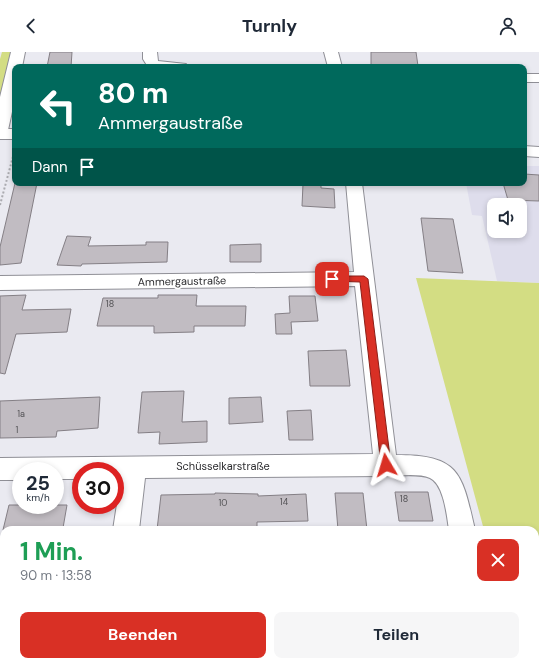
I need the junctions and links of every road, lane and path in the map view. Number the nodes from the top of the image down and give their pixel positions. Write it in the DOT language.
graph roads {
  1 [pos="18,52"];
  2 [pos="331,52"];
  3 [pos="151,58"];
  4 [pos="15,64"];
  5 [pos="159,64"];
  6 [pos="334,64"];
  7 [pos="12,78"];
  8 [pos="527,78"];
  9 [pos="539,78"];
  10 [pos="0,130"];
  11 [pos="0,134"];
  12 [pos="12,134"];
  13 [pos="527,151"];
  14 [pos="539,152"];
  15 [pos="12,160"];
  16 [pos="354,186"];
  17 [pos="0,205"];
  18 [pos="364,279"];
  19 [pos="0,283"];
  20 [pos="386,465"];
  21 [pos="135,467"];
  22 [pos="0,469"];
  23 [pos="127,526"];
  24 [pos="461,526"];
  1 -- 4 [label="main road"];
  2 -- 6 [label="street"];
  3 -- 5 [label="street"];
  7 -- 10 [label="main road"];
  8 -- 9 [label="street"];
  11 -- 12 [label="street"];
  13 -- 14 [label="street"];
  15 -- 17 [label="path"];
  16 -- 18 [label="street"];
  18 -- 19 [label="street, Ammergaustraße"];
  18 -- 20 [label="street"];
  20 -- 21 [label="street, Schüsselkarstraße"];
  20 -- 24 [label="street, Schüsselkarstraße"];
  21 -- 22 [label="street, Schüsselkarstraße"];
  21 -- 23 [label="street"];
}
